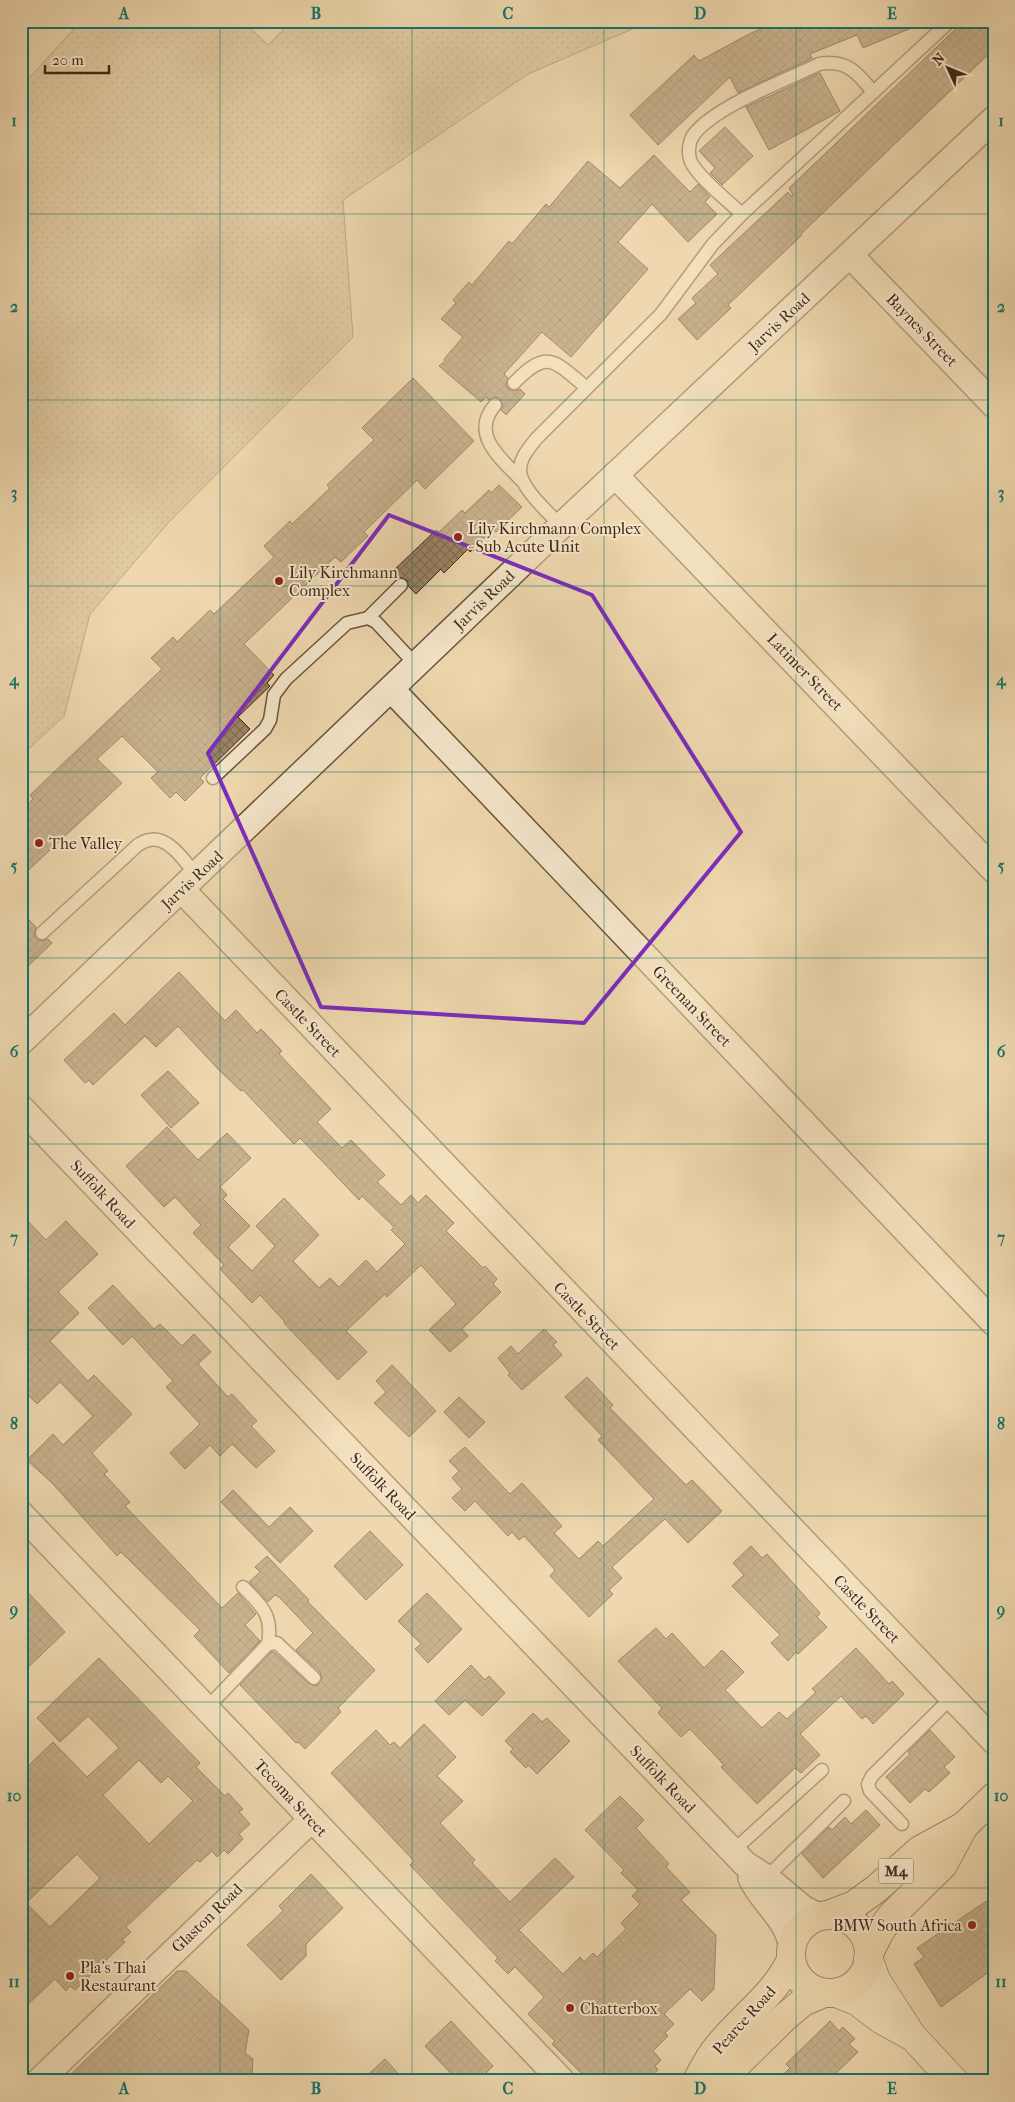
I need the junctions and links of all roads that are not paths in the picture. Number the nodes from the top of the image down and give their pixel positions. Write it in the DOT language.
graph roads {
  1 [pos="950,21"];
  2 [pos="873,92"];
  3 [pos="994,119"];
  4 [pos="742,214"];
  5 [pos="850,255"];
  6 [pos="514,383"];
  7 [pos="587,388"];
  8 [pos="495,405"];
  9 [pos="994,405"];
  10 [pos="615,475"];
  11 [pos="524,483"];
  12 [pos="561,526"];
  13 [pos="401,585"];
  14 [pos="368,618"];
  15 [pos="416,665"];
  16 [pos="391,689"];
  17 [pos="213,778"];
  18 [pos="994,870"];
  19 [pos="189,883"];
  20 [pos="42,933"];
  21 [pos="21,1042"];
  22 [pos="21,1108"];
  23 [pos="994,1323"];
  24 [pos="21,1514"];
  25 [pos="243,1587"];
  26 [pos="268,1644"];
  27 [pos="314,1678"];
  28 [pos="951,1698"];
  29 [pos="206,1709"];
  30 [pos="994,1741"];
  31 [pos="822,1770"];
  32 [pos="994,1797"];
  33 [pos="844,1802"];
  34 [pos="312,1819"];
  35 [pos="902,1824"];
  36 [pos="964,1826"];
  37 [pos="739,1858"];
  38 [pos="761,1883"];
  39 [pos="825,1916"];
  40 [pos="791,1954"];
  41 [pos="868,1956"];
  42 [pos="830,1993"];
  43 [pos="912,2037"];
  44 [pos="38,2081"];
  45 [pos="562,2081"];
  46 [pos="697,2081"];
  47 [pos="706,2081"];
  48 [pos="954,2081"];
  1 -- 2 [label="lane"];
  2 -- 4 [label="lane"];
  2 -- 4 [label="lane"];
  3 -- 5 [label="street, Jarvis Road"];
  4 -- 7 [label="lane"];
  5 -- 9 [label="street, Baynes Street"];
  5 -- 10 [label="street, Jarvis Road"];
  6 -- 7 [label="lane"];
  7 -- 11 [label="lane"];
  8 -- 11 [label="lane"];
  10 -- 12 [label="street, Jarvis Road"];
  10 -- 18 [label="street, Latimer Street"];
  11 -- 12 [label="lane"];
  12 -- 15 [label="street, Jarvis Road"];
  13 -- 14 [label="lane"];
  14 -- 15 [label="lane"];
  14 -- 17 [label="lane"];
  15 -- 16 [label="street, Jarvis Road"];
  16 -- 19 [label="street, Jarvis Road"];
  16 -- 23 [label="street, Greenan Street"];
  19 -- 20 [label="lane"];
  19 -- 21 [label="street, Jarvis Road"];
  19 -- 28 [label="street, Castle Street"];
  22 -- 37 [label="street, Suffolk Road"];
  24 -- 29 [label="street, Tecoma Street"];
  25 -- 26 [label="lane"];
  26 -- 27 [label="lane"];
  26 -- 29 [label="lane"];
  28 -- 30 [label="street, Castle Street"];
  28 -- 35 [label="lane"];
  29 -- 34 [label="street, Tecoma Street"];
  31 -- 37 [label="lane"];
  32 -- 36 [label="main road, Pearce Road / M4"];
  33 -- 38 [label="lane"];
  34 -- 44 [label="street, Glaston Road"];
  34 -- 45 [label="street, Tecoma Street"];
  36 -- 39 [label="main road, Pearce Road / M4"];
  36 -- 41 [label="main road, Pearce Road / M4"];
  37 -- 38 [label="street, Suffolk Road"];
  38 -- 39 [label="street, Suffolk Road"];
  38 -- 40 [label="street, Suffolk Road"];
  39 -- 40 [label="main road, Pearce Road / M4"];
  39 -- 41 [label="main road"];
  40 -- 42 [label="main road"];
  40 -- 46 [label="main road, Pearce Road / M4"];
  41 -- 42 [label="main road, Pearce Road / M4"];
  41 -- 43 [label="street"];
  42 -- 43 [label="street"];
  42 -- 47 [label="main road, Pearce Road / M4"];
  43 -- 48 [label="street"];
}
